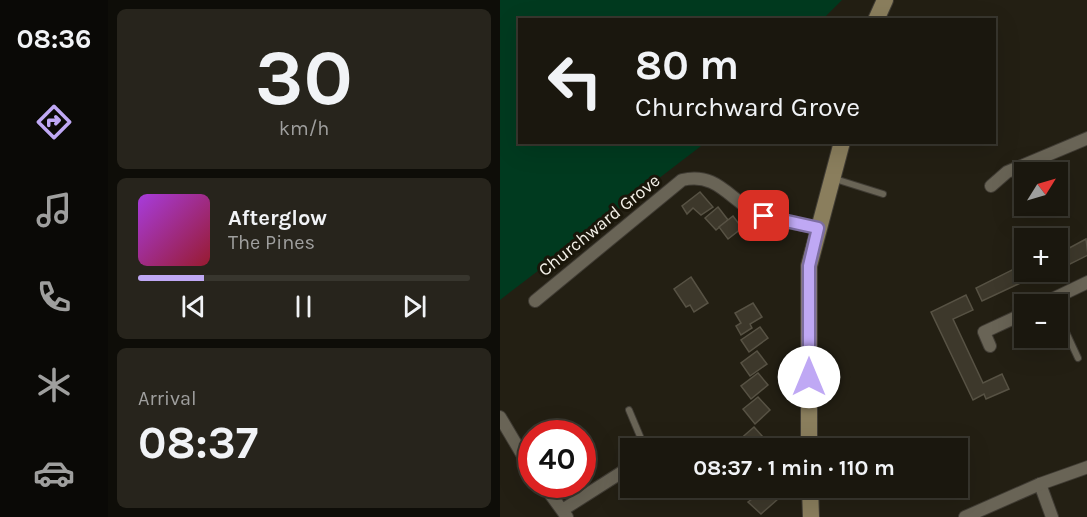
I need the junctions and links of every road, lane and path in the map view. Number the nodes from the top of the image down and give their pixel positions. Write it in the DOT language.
graph roads {
  1 [pos="885,0"];
  2 [pos="877,18"];
  3 [pos="1088,138"];
  4 [pos="841,144"];
  5 [pos="832,177"];
  6 [pos="991,186"];
  7 [pos="883,194"];
  8 [pos="818,228"];
  9 [pos="1088,282"];
  10 [pos="1066,294"];
  11 [pos="535,301"];
  12 [pos="1014,318"];
  13 [pos="1068,336"];
  14 [pos="990,346"];
  15 [pos="1078,358"];
  16 [pos="629,410"];
  17 [pos="500,417"];
  18 [pos="641,438"];
  19 [pos="809,438"];
  20 [pos="518,447"];
  21 [pos="1088,467"];
  22 [pos="620,474"];
  23 [pos="1040,484"];
  24 [pos="554,498"];
  25 [pos="810,498"];
  26 [pos="565,513"];
  27 [pos="811,517"];
  28 [pos="965,517"];
  29 [pos="1052,517"];
  1 -- 2 [label="street"];
  3 -- 6 [label="street"];
  4 -- 5 [label="street"];
  5 -- 7 [label="lane"];
  5 -- 8 [label="street"];
  8 -- 11 [label="street, Churchward Grove"];
  8 -- 19 [label="street"];
  9 -- 10 [label="street"];
  12 -- 14 [label="street"];
  13 -- 15 [label="lane"];
  16 -- 18 [label="lane"];
  17 -- 20 [label="street"];
  21 -- 23 [label="street"];
  22 -- 26 [label="street"];
  23 -- 28 [label="street"];
  23 -- 29 [label="street"];
  24 -- 26 [label="street"];
  25 -- 27 [label="street"];
}
